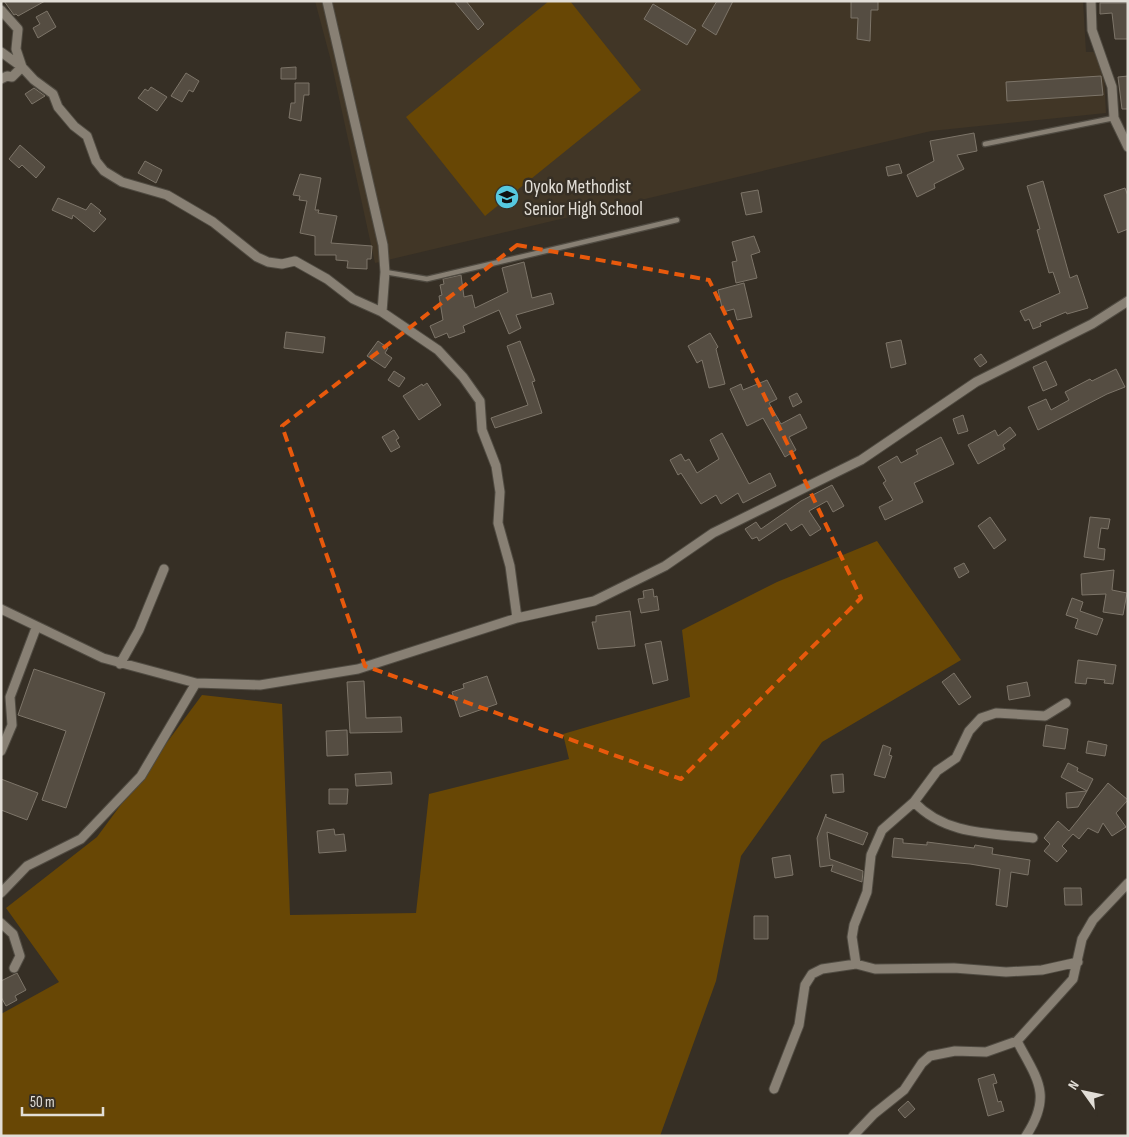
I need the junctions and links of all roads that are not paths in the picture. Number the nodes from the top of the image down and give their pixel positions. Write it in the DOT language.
graph roads {
  1 [pos="327,1"];
  2 [pos="1091,1"];
  3 [pos="1,10"];
  4 [pos="1,52"];
  5 [pos="22,67"];
  6 [pos="1,79"];
  7 [pos="1114,118"];
  8 [pos="985,144"];
  9 [pos="1128,147"];
  10 [pos="677,220"];
  11 [pos="385,272"];
  12 [pos="1128,302"];
  13 [pos="382,312"];
  14 [pos="164,569"];
  15 [pos="1,609"];
  16 [pos="517,618"];
  17 [pos="36,628"];
  18 [pos="120,664"];
  19 [pos="196,683"];
  20 [pos="1066,703"];
  21 [pos="1,751"];
  22 [pos="914,802"];
  23 [pos="1033,838"];
  24 [pos="1128,883"];
  25 [pos="1,893"];
  26 [pos="1,923"];
  27 [pos="1078,962"];
  28 [pos="856,964"];
  29 [pos="14,968"];
  30 [pos="1017,1041"];
  31 [pos="774,1089"];
  32 [pos="853,1136"];
  33 [pos="1026,1136"];
  1 -- 11 [label="street"];
  2 -- 7 [label="street"];
  3 -- 5 [label="street"];
  4 -- 5 [label="street"];
  5 -- 6 [label="street"];
  5 -- 13 [label="street"];
  7 -- 8 [label="lane"];
  7 -- 9 [label="street"];
  10 -- 11 [label="lane"];
  11 -- 13 [label="street"];
  12 -- 16 [label="street"];
  13 -- 16 [label="street"];
  14 -- 18 [label="street"];
  15 -- 17 [label="street"];
  16 -- 19 [label="street"];
  17 -- 18 [label="street"];
  17 -- 21 [label="street"];
  18 -- 19 [label="street"];
  19 -- 25 [label="street"];
  20 -- 22 [label="street"];
  22 -- 23 [label="street"];
  22 -- 28 [label="street"];
  24 -- 27 [label="street"];
  26 -- 29 [label="street"];
  27 -- 28 [label="street"];
  27 -- 30 [label="street"];
  28 -- 31 [label="street"];
  30 -- 32 [label="street"];
  30 -- 33 [label="street"];
}
